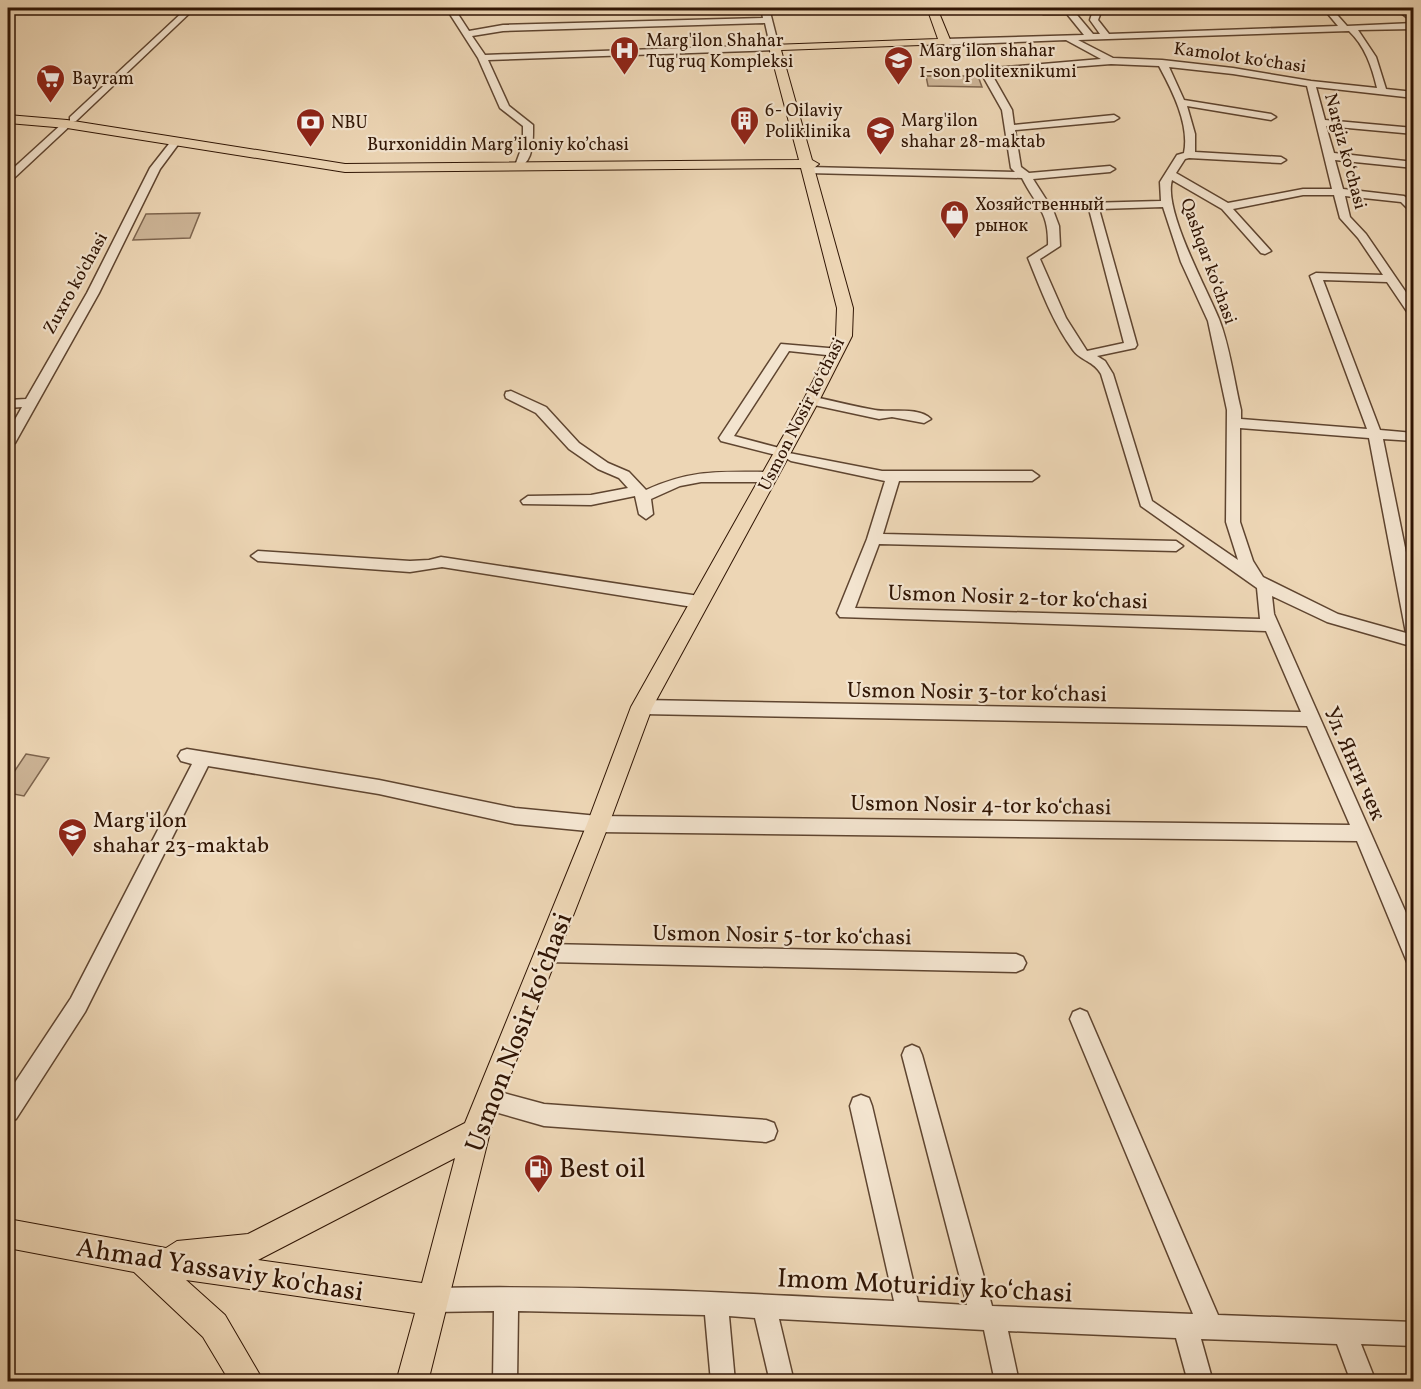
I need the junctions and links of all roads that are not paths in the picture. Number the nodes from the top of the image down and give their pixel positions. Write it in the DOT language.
graph roads {
  1 [pos="191,8"];
  2 [pos="450,8"];
  3 [pos="765,8"];
  4 [pos="932,8"];
  5 [pos="1041,8"];
  6 [pos="1103,8"];
  7 [pos="1327,8"];
  8 [pos="1399,8"];
  9 [pos="769,20"];
  10 [pos="1413,21"];
  11 [pos="1413,26"];
  12 [pos="1347,28"];
  13 [pos="466,34"];
  14 [pos="1106,36"];
  15 [pos="1091,37"];
  16 [pos="1067,38"];
  17 [pos="945,42"];
  18 [pos="775,47"];
  19 [pos="482,58"];
  20 [pos="1111,61"];
  21 [pos="1162,63"];
  22 [pos="1311,84"];
  23 [pos="1382,92"];
  24 [pos="1413,95"];
  25 [pos="1179,102"];
  26 [pos="8,112"];
  27 [pos="1271,117"];
  28 [pos="1114,118"];
  29 [pos="8,119"];
  30 [pos="70,122"];
  31 [pos="1320,122"];
  32 [pos="1010,128"];
  33 [pos="1413,131"];
  34 [pos="175,142"];
  35 [pos="1189,155"];
  36 [pos="1329,156"];
  37 [pos="1281,160"];
  38 [pos="808,161"];
  39 [pos="519,165"];
  40 [pos="1413,165"];
  41 [pos="1110,169"];
  42 [pos="1171,175"];
  43 [pos="1027,176"];
  44 [pos="8,178"];
  45 [pos="1337,192"];
  46 [pos="1167,204"];
  47 [pos="1093,205"];
  48 [pos="1048,207"];
  49 [pos="1226,207"];
  50 [pos="1412,208"];
  51 [pos="1265,251"];
  52 [pos="1391,279"];
  53 [pos="1413,313"];
  54 [pos="836,352"];
  55 [pos="1085,355"];
  56 [pos="511,395"];
  57 [pos="819,402"];
  58 [pos="29,403"];
  59 [pos="8,404"];
  60 [pos="924,420"];
  61 [pos="1233,423"];
  62 [pos="800,429"];
  63 [pos="1376,434"];
  64 [pos="1413,436"];
  65 [pos="8,443"];
  66 [pos="786,455"];
  67 [pos="892,476"];
  68 [pos="1032,476"];
  69 [pos="769,477"];
  70 [pos="641,494"];
  71 [pos="528,501"];
  72 [pos="646,514"];
  73 [pos="874,538"];
  74 [pos="1176,546"];
  75 [pos="258,556"];
  76 [pos="1264,586"];
  77 [pos="699,602"];
  78 [pos="1270,625"];
  79 [pos="1413,634"];
  80 [pos="1413,641"];
  81 [pos="645,713"];
  82 [pos="1311,719"];
  83 [pos="598,824"];
  84 [pos="1363,832"];
  85 [pos="547,953"];
  86 [pos="1413,956"];
  87 [pos="1016,963"];
  88 [pos="1080,1018"];
  89 [pos="912,1055"];
  90 [pos="489,1100"];
  91 [pos="861,1106"];
  92 [pos="8,1112"];
  93 [pos="477,1131"];
  94 [pos="766,1131"];
  95 [pos="8,1234"];
  96 [pos="141,1259"];
  97 [pos="506,1298"];
  98 [pos="433,1300"];
  99 [pos="716,1303"];
  100 [pos="764,1307"];
  101 [pos="909,1314"];
  102 [pos="988,1318"];
  103 [pos="1185,1327"];
  104 [pos="1211,1328"];
  105 [pos="1344,1332"];
  106 [pos="1413,1334"];
  107 [pos="248,1382"];
  108 [pos="412,1382"];
  109 [pos="505,1382"];
  110 [pos="723,1382"];
  111 [pos="782,1382"];
  112 [pos="1007,1382"];
  113 [pos="1201,1382"];
  114 [pos="1364,1382"];
  1 -- 30 [label="street"];
  2 -- 13 [label="street"];
  3 -- 9 [label="street"];
  4 -- 17 [label="main road"];
  5 -- 15 [label="street"];
  6 -- 14 [label="street"];
  7 -- 12 [label="street"];
  8 -- 10 [label="street"];
  9 -- 13 [label="street"];
  9 -- 18 [label="street"];
  11 -- 12 [label="street"];
  12 -- 14 [label="street"];
  12 -- 23 [label="street"];
  13 -- 19 [label="street"];
  14 -- 15 [label="street"];
  15 -- 16 [label="street"];
  16 -- 17 [label="street"];
  16 -- 20 [label="street, Kamolot koʻchasi"];
  17 -- 18 [label="main road"];
  18 -- 19 [label="street"];
  18 -- 38 [label="main road, Usmon Nosir ko‘chasi"];
  19 -- 39 [label="street"];
  20 -- 21 [label="street, Kamolot koʻchasi"];
  20 -- 32 [label="street"];
  21 -- 22 [label="street, Kamolot koʻchasi"];
  21 -- 25 [label="street"];
  22 -- 23 [label="street, Kamolot koʻchasi"];
  22 -- 31 [label="street, Nargiz koʻchasi"];
  23 -- 24 [label="street, Kamolot koʻchasi"];
  25 -- 27 [label="street"];
  25 -- 35 [label="street"];
  26 -- 30 [label="main road, Burxoniddin Marg’iloniy ko’chasi"];
  28 -- 32 [label="street"];
  29 -- 30 [label="main road, Burxoniddin Marg’iloniy ko’chasi"];
  30 -- 34 [label="main road, Burxoniddin Marg’iloniy ko’chasi"];
  30 -- 39 [label="main road, Burxoniddin Marg’iloniy ko’chasi"];
  30 -- 44 [label="street"];
  31 -- 33 [label="street"];
  31 -- 36 [label="street, Nargiz koʻchasi"];
  32 -- 43 [label="street"];
  34 -- 39 [label="main road, Burxoniddin Marg’iloniy ko’chasi"];
  34 -- 58 [label="street, Zuxro ko'chasi"];
  35 -- 37 [label="street"];
  35 -- 42 [label="street, Qashqar koʻchasi"];
  36 -- 40 [label="street"];
  36 -- 45 [label="street, Nargiz koʻchasi"];
  38 -- 39 [label="main road, Burxoniddin Marg’iloniy ko’chasi"];
  38 -- 43 [label="street"];
  38 -- 54 [label="main road, Usmon Nosir ko‘chasi"];
  38 -- 57 [label="main road, Usmon Nosir ko‘chasi"];
  41 -- 43 [label="street"];
  42 -- 46 [label="street, Qashqar koʻchasi"];
  42 -- 49 [label="street"];
  43 -- 48 [label="street"];
  45 -- 49 [label="street"];
  45 -- 50 [label="street"];
  45 -- 52 [label="street, Nargiz koʻchasi"];
  46 -- 47 [label="street"];
  46 -- 61 [label="street, Qashqar koʻchasi"];
  47 -- 48 [label="street"];
  47 -- 55 [label="street"];
  48 -- 55 [label="street"];
  49 -- 51 [label="street"];
  52 -- 53 [label="street, Nargiz koʻchasi"];
  52 -- 63 [label="street"];
  54 -- 62 [label="main road, Usmon Nosir ko‘chasi"];
  54 -- 66 [label="street"];
  55 -- 76 [label="street"];
  56 -- 70 [label="street"];
  57 -- 60 [label="street"];
  57 -- 62 [label="main road, Usmon Nosir ko‘chasi"];
  58 -- 59 [label="street"];
  58 -- 65 [label="street, Zuxro ko'chasi"];
  61 -- 63 [label="street"];
  61 -- 76 [label="street, Qashqar koʻchasi"];
  62 -- 66 [label="main road, Usmon Nosir ko‘chasi"];
  63 -- 64 [label="street"];
  63 -- 79 [label="street"];
  66 -- 67 [label="street"];
  66 -- 69 [label="main road, Usmon Nosir ko‘chasi"];
  66 -- 81 [label="main road, Usmon Nosir ko‘chasi"];
  67 -- 68 [label="street"];
  67 -- 73 [label="street, Usmon Nosir 2-tor koʻchasi"];
  69 -- 70 [label="street"];
  69 -- 77 [label="main road, Usmon Nosir ko‘chasi"];
  70 -- 71 [label="street"];
  70 -- 72 [label="street"];
  73 -- 74 [label="street"];
  73 -- 78 [label="street, Usmon Nosir 2-tor koʻchasi"];
  75 -- 77 [label="street"];
  76 -- 78 [label="street, Ул. Янги чек"];
  76 -- 80 [label="street"];
  77 -- 81 [label="main road, Usmon Nosir ko‘chasi"];
  78 -- 82 [label="street, Ул. Янги чек"];
  81 -- 82 [label="street, Usmon Nosir 3-tor koʻchasi"];
  81 -- 83 [label="main road, Usmon Nosir ko‘chasi"];
  82 -- 84 [label="street, Ул. Янги чек"];
  83 -- 84 [label="street, Usmon Nosir 4-tor koʻchasi"];
  83 -- 85 [label="main road, Usmon Nosir ko‘chasi"];
  83 -- 92 [label="street, Usmon Nosir 4-tor koʻchasi"];
  84 -- 86 [label="street, Ул. Янги чек"];
  85 -- 87 [label="street, Usmon Nosir 5-tor koʻchasi"];
  85 -- 90 [label="main road, Usmon Nosir ko‘chasi"];
  88 -- 104 [label="street"];
  89 -- 102 [label="street"];
  90 -- 93 [label="main road, Usmon Nosir ko‘chasi"];
  90 -- 94 [label="street"];
  91 -- 101 [label="street"];
  93 -- 96 [label="main road"];
  93 -- 98 [label="main road, Usmon Nosir ko‘chasi"];
  95 -- 96 [label="main road, Ahmad Yassaviy ko'chasi"];
  96 -- 98 [label="main road, Ahmad Yassaviy ko'chasi"];
  96 -- 107 [label="main road"];
  97 -- 98 [label="street, Imom Moturidiy koʻchasi"];
  97 -- 99 [label="street, Imom Moturidiy koʻchasi"];
  97 -- 109 [label="street"];
  98 -- 108 [label="main road, Usmon Nosir ko‘chasi"];
  99 -- 100 [label="street, Imom Moturidiy koʻchasi"];
  99 -- 110 [label="street"];
  100 -- 101 [label="street, Imom Moturidiy koʻchasi"];
  100 -- 111 [label="street"];
  101 -- 102 [label="street, Imom Moturidiy koʻchasi"];
  102 -- 103 [label="street, Imom Moturidiy koʻchasi"];
  102 -- 112 [label="street"];
  103 -- 104 [label="street, Imom Moturidiy koʻchasi"];
  103 -- 113 [label="street"];
  104 -- 105 [label="street, Imom Moturidiy koʻchasi"];
  105 -- 106 [label="street, Imom Moturidiy koʻchasi"];
  105 -- 114 [label="street"];
}
